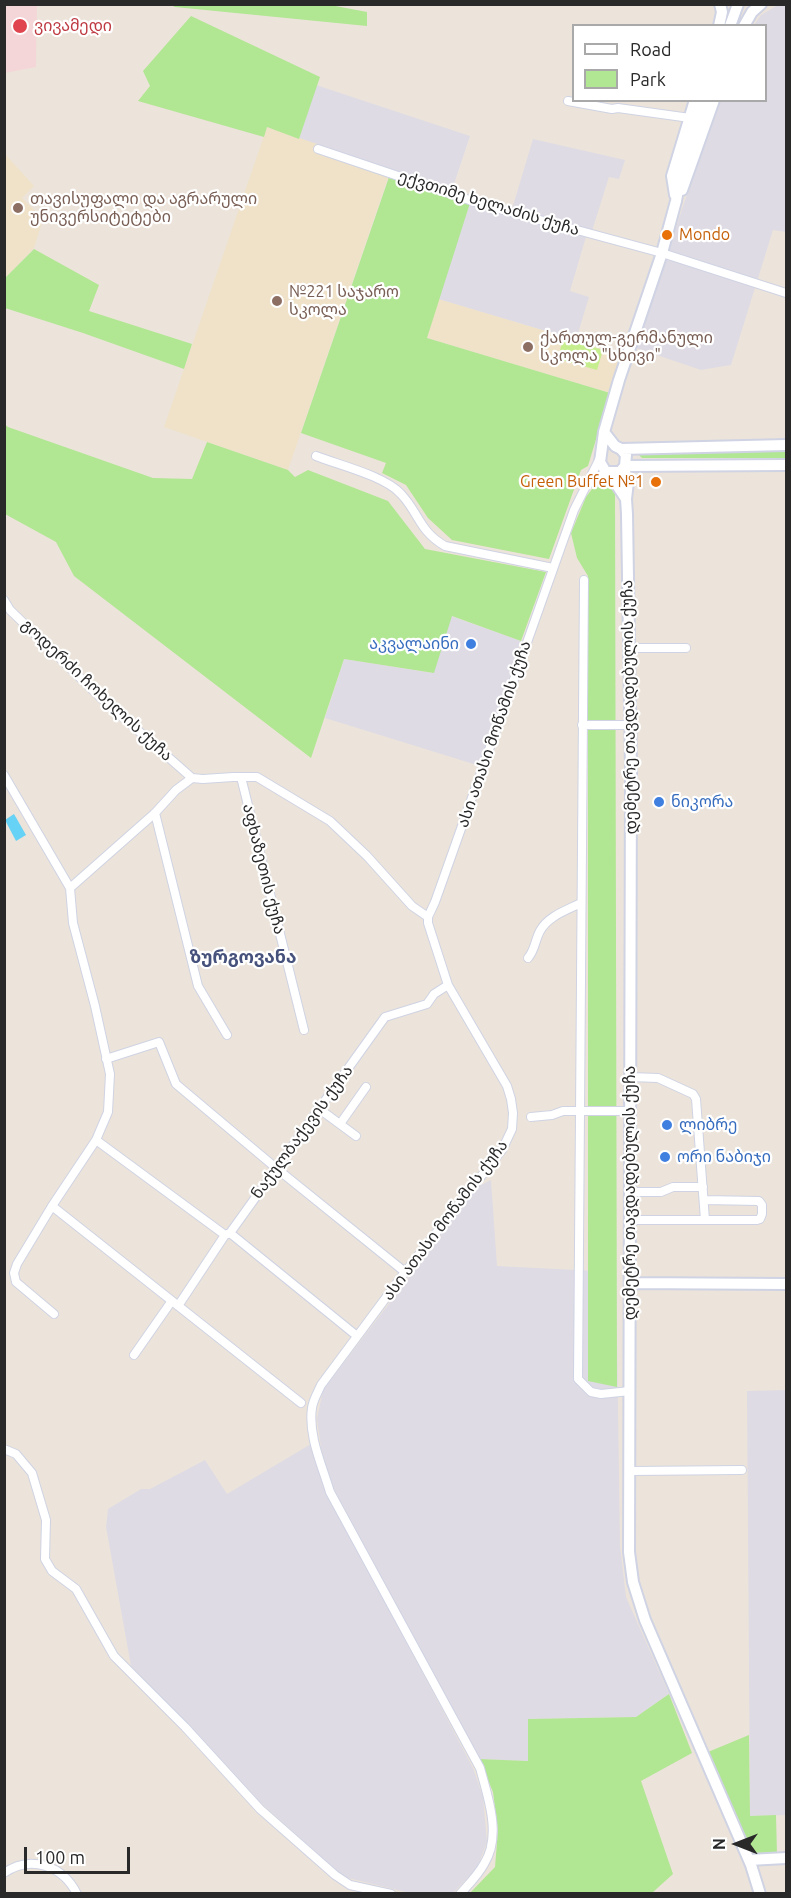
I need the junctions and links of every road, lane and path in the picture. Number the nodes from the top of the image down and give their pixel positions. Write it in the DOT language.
graph roads {
  1 [pos="720,4"];
  2 [pos="738,4"];
  3 [pos="761,4"];
  4 [pos="719,24"];
  5 [pos="731,24"];
  6 [pos="745,24"];
  7 [pos="568,101"];
  8 [pos="572,102"];
  9 [pos="574,102"];
  10 [pos="694,102"];
  11 [pos="704,102"];
  12 [pos="713,102"];
  13 [pos="690,118"];
  14 [pos="318,148"];
  15 [pos="676,201"];
  16 [pos="662,253"];
  17 [pos="786,293"];
  18 [pos="604,432"];
  19 [pos="786,446"];
  20 [pos="618,448"];
  21 [pos="316,456"];
  22 [pos="601,456"];
  23 [pos="645,465"];
  24 [pos="786,465"];
  25 [pos="625,467"];
  26 [pos="608,472"];
  27 [pos="628,482"];
  28 [pos="586,485"];
  29 [pos="626,499"];
  30 [pos="553,568"];
  31 [pos="584,580"];
  32 [pos="4,600"];
  33 [pos="627,648"];
  34 [pos="686,648"];
  35 [pos="582,725"];
  36 [pos="630,725"];
  37 [pos="4,775"];
  38 [pos="192,777"];
  39 [pos="241,777"];
  40 [pos="154,813"];
  41 [pos="70,888"];
  42 [pos="581,903"];
  43 [pos="428,917"];
  44 [pos="528,958"];
  45 [pos="448,985"];
  46 [pos="304,1030"];
  47 [pos="227,1035"];
  48 [pos="106,1059"];
  49 [pos="630,1077"];
  50 [pos="366,1088"];
  51 [pos="318,1108"];
  52 [pos="580,1111"];
  53 [pos="630,1111"];
  54 [pos="531,1117"];
  55 [pos="340,1125"];
  56 [pos="356,1136"];
  57 [pos="96,1140"];
  58 [pos="276,1168"];
  59 [pos="702,1187"];
  60 [pos="630,1192"];
  61 [pos="704,1200"];
  62 [pos="52,1206"];
  63 [pos="630,1220"];
  64 [pos="705,1220"];
  65 [pos="228,1234"];
  66 [pos="405,1272"];
  67 [pos="630,1283"];
  68 [pos="786,1284"];
  69 [pos="174,1304"];
  70 [pos="54,1314"];
  71 [pos="357,1336"];
  72 [pos="134,1355"];
  73 [pos="630,1391"];
  74 [pos="301,1403"];
  75 [pos="4,1449"];
  76 [pos="742,1470"];
  77 [pos="630,1471"];
  78 [pos="786,1858"];
  79 [pos="749,1860"];
  80 [pos="4,1873"];
  81 [pos="77,1893"];
  82 [pos="391,1893"];
  83 [pos="460,1893"];
  84 [pos="760,1893"];
  1 -- 4 [label="main road"];
  2 -- 5 [label="main road"];
  3 -- 6 [label="main road"];
  7 -- 8 [label="street"];
  9 -- 13 [label="street"];
  10 -- 13 [label="main road"];
  11 -- 15 [label="main road"];
  12 -- 15 [label="main road"];
  13 -- 15 [label="main road"];
  14 -- 16 [label="street, ექვთიმე ხელაძის ქუჩა"];
  15 -- 16 [label="main road"];
  16 -- 17 [label="street, ექვთიმე ხელაძის ქუჩა"];
  16 -- 18 [label="main road"];
  18 -- 20 [label="main road"];
  18 -- 22 [label="main road"];
  19 -- 20 [label="main road"];
  20 -- 22 [label="main road"];
  20 -- 25 [label="main road"];
  21 -- 30 [label="street"];
  22 -- 26 [label="main road"];
  22 -- 28 [label="street, ასი ათასი მოწამის ქუჩა"];
  23 -- 24 [label="main road"];
  23 -- 25 [label="main road"];
  23 -- 27 [label="main road"];
  25 -- 26 [label="main road"];
  25 -- 27 [label="main road"];
  26 -- 28 [label="street"];
  26 -- 29 [label="main road"];
  27 -- 29 [label="main road, დემეტრე თავდადებულის ქუჩა"];
  28 -- 30 [label="street, ასი ათასი მოწამის ქუჩა"];
  29 -- 33 [label="main road, დემეტრე თავდადებულის ქუჩა"];
  30 -- 43 [label="street, ასი ათასი მოწამის ქუჩა"];
  31 -- 35 [label="street"];
  32 -- 38 [label="street, გოდერძი ჩოხელის ქუჩა"];
  33 -- 34 [label="street"];
  33 -- 36 [label="main road, დემეტრე თავდადებულის ქუჩა"];
  35 -- 36 [label="street"];
  35 -- 42 [label="street"];
  36 -- 49 [label="main road, დემეტრე თავდადებულის ქუჩა"];
  37 -- 41 [label="street"];
  38 -- 39 [label="street"];
  38 -- 40 [label="street"];
  39 -- 43 [label="street"];
  39 -- 46 [label="street, აფხაზეთის ქუჩა"];
  40 -- 41 [label="street"];
  40 -- 47 [label="street"];
  41 -- 48 [label="street"];
  42 -- 44 [label="street"];
  42 -- 52 [label="street"];
  43 -- 45 [label="street, ასი ათასი მოწამის ქუჩა"];
  45 -- 51 [label="street, ნაქულბაქევის ქუჩა"];
  45 -- 66 [label="street, ასი ათასი მოწამის ქუჩა"];
  48 -- 57 [label="street"];
  48 -- 58 [label="street"];
  49 -- 53 [label="main road, დემეტრე თავდადებულის ქუჩა"];
  49 -- 59 [label="street"];
  50 -- 55 [label="street"];
  51 -- 55 [label="street"];
  51 -- 58 [label="street, ნაქულბაქევის ქუჩა"];
  52 -- 53 [label="street"];
  52 -- 54 [label="street"];
  52 -- 73 [label="street"];
  53 -- 60 [label="main road, დემეტრე თავდადებულის ქუჩა"];
  55 -- 56 [label="street"];
  57 -- 62 [label="street"];
  57 -- 65 [label="street"];
  58 -- 65 [label="street, ნაქულბაქევის ქუჩა"];
  58 -- 66 [label="street"];
  59 -- 60 [label="street"];
  59 -- 61 [label="street"];
  60 -- 63 [label="main road, დემეტრე თავდადებულის ქუჩა"];
  61 -- 64 [label="street"];
  61 -- 64 [label="street"];
  62 -- 69 [label="street"];
  62 -- 70 [label="street"];
  63 -- 64 [label="street"];
  63 -- 67 [label="main road, დემეტრე თავდადებულის ქუჩა"];
  65 -- 69 [label="street, ნაქულბაქევის ქუჩა"];
  65 -- 71 [label="street"];
  66 -- 71 [label="street, ასი ათასი მოწამის ქუჩა"];
  67 -- 68 [label="main road"];
  67 -- 73 [label="main road, დემეტრე თავდადებულის ქუჩა"];
  69 -- 72 [label="street, ნაქულბაქევის ქუჩა"];
  69 -- 74 [label="street"];
  71 -- 83 [label="street, ასი ათასი მოწამის ქუჩა"];
  73 -- 77 [label="main road, დემეტრე თავდადებულის ქუჩა"];
  75 -- 82 [label="street"];
  76 -- 77 [label="street"];
  77 -- 79 [label="main road, დემეტრე თავდადებულის ქუჩა"];
  78 -- 79 [label="main road"];
  79 -- 84 [label="main road, დემეტრე თავდადებულის ქუჩა"];
  80 -- 81 [label="street"];
}
